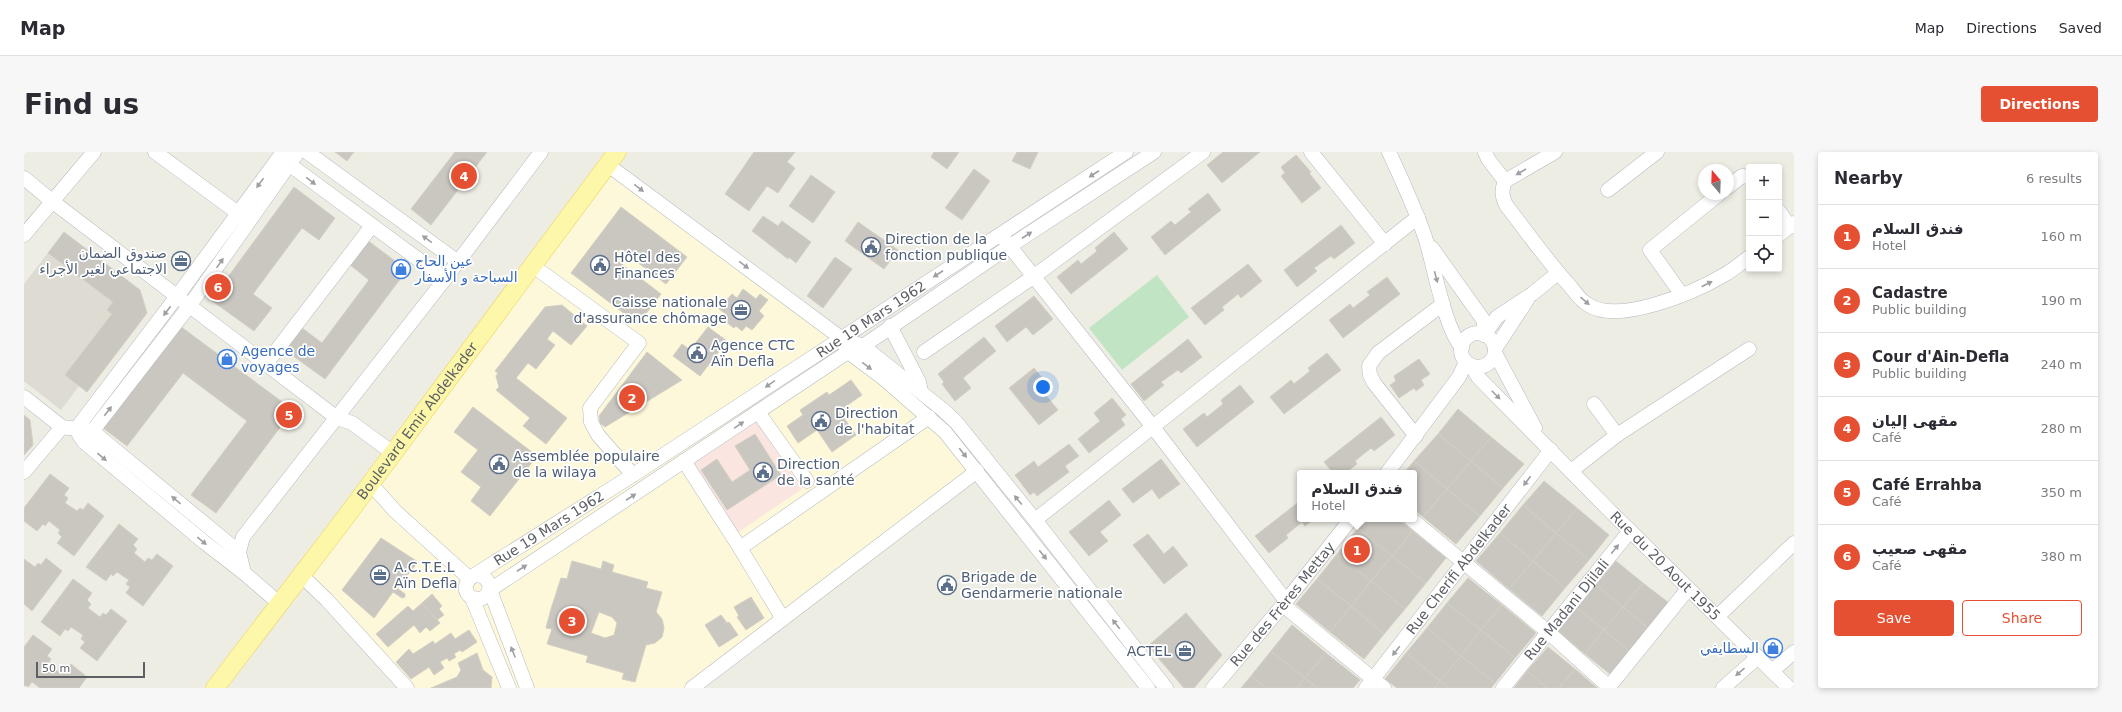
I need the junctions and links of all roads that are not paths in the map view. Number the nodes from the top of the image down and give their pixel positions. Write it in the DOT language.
graph roads {
  1 [pos="94,152"];
  2 [pos="156,152"];
  3 [pos="298,152"];
  4 [pos="307,152"];
  5 [pos="540,152"];
  6 [pos="1126,152"];
  7 [pos="1154,152"];
  8 [pos="1203,152"];
  9 [pos="1311,152"];
  10 [pos="1389,152"];
  11 [pos="1485,152"];
  12 [pos="1554,152"];
  13 [pos="1658,152"];
  14 [pos="1109,157"];
  15 [pos="284,158"];
  16 [pos="613,158"];
  17 [pos="1121,174"];
  18 [pos="1746,177"];
  19 [pos="24,178"];
  20 [pos="1505,181"];
  21 [pos="1734,182"];
  22 [pos="1608,190"];
  23 [pos="1712,200"];
  24 [pos="52,202"];
  25 [pos="238,213"];
  26 [pos="1418,217"];
  27 [pos="1782,217"];
  28 [pos="372,227"];
  29 [pos="1788,229"];
  30 [pos="1000,234"];
  31 [pos="24,235"];
  32 [pos="1426,239"];
  33 [pos="1385,244"];
  34 [pos="1010,246"];
  35 [pos="1746,259"];
  36 [pos="458,262"];
  37 [pos="532,266"];
  38 [pos="1558,273"];
  39 [pos="1033,277"];
  40 [pos="445,279"];
  41 [pos="1532,294"];
  42 [pos="178,295"];
  43 [pos="1682,296"];
  44 [pos="1443,304"];
  45 [pos="190,305"];
  46 [pos="890,326"];
  47 [pos="1484,335"];
  48 [pos="841,338"];
  49 [pos="863,346"];
  50 [pos="1462,348"];
  51 [pos="1749,349"];
  52 [pos="1495,351"];
  53 [pos="848,352"];
  54 [pos="924,352"];
  55 [pos="266,364"];
  56 [pos="1469,364"];
  57 [pos="921,392"];
  58 [pos="24,397"];
  59 [pos="1594,404"];
  60 [pos="758,412"];
  61 [pos="929,417"];
  62 [pos="338,418"];
  63 [pos="1153,427"];
  64 [pos="69,428"];
  65 [pos="1617,435"];
  66 [pos="1416,436"];
  67 [pos="88,437"];
  68 [pos="1547,446"];
  69 [pos="393,453"];
  70 [pos="684,462"];
  71 [pos="1389,470"];
  72 [pos="977,471"];
  73 [pos="1571,471"];
  74 [pos="24,472"];
  75 [pos="633,476"];
  76 [pos="807,481"];
  77 [pos="371,484"];
  78 [pos="1035,520"];
  79 [pos="1349,522"];
  80 [pos="1415,522"];
  81 [pos="1630,530"];
  82 [pos="1794,543"];
  83 [pos="740,548"];
  84 [pos="239,552"];
  85 [pos="1465,563"];
  86 [pos="244,573"];
  87 [pos="302,576"];
  88 [pos="471,577"];
  89 [pos="1688,589"];
  90 [pos="490,590"];
  91 [pos="472,598"];
  92 [pos="1285,603"];
  93 [pos="280,604"];
  94 [pos="1716,617"];
  95 [pos="783,619"];
  96 [pos="1547,631"];
  97 [pos="1794,652"];
  98 [pos="1758,657"];
  99 [pos="1772,671"];
  100 [pos="1375,685"];
  101 [pos="215,688"];
  102 [pos="407,688"];
  103 [pos="509,688"];
  104 [pos="527,688"];
  105 [pos="692,688"];
  106 [pos="1148,688"];
  107 [pos="1166,688"];
  108 [pos="1213,688"];
  109 [pos="1503,688"];
  110 [pos="1609,688"];
  111 [pos="1723,688"];
  112 [pos="1789,688"];
  1 -- 24 [label="street"];
  2 -- 25 [label="street"];
  3 -- 15 [label="street"];
  36 -- 4 [label="street, one-way"];
  5 -- 36 [label="street"];
  6 -- 14 [label="street, Rue 19 Mars 1962"];
  7 -- 17 [label="street, Rue 19 Mars 1962"];
  8 -- 39 [label="street"];
  9 -- 33 [label="street"];
  10 -- 26 [label="street"];
  11 -- 20 [label="street"];
  12 -- 20 [label="street, one-way"];
  13 -- 22 [label="street"];
  14 -- 17 [label="street"];
  14 -- 30 [label="street, Rue 19 Mars 1962, one-way"];
  15 -- 25 [label="street, one-way"];
  15 -- 28 [label="street, one-way"];
  45 -- 15 [label="street, one-way"];
  16 -- 37 [label="main road, Boulevard Emir Abdelkader"];
  16 -- 48 [label="street, one-way"];
  34 -- 17 [label="street, Rue 19 Mars 1962, one-way"];
  18 -- 21 [label="street"];
  19 -- 24 [label="street"];
  20 -- 38 [label="street"];
  23 -- 43 [label="street"];
  24 -- 31 [label="street"];
  24 -- 42 [label="street"];
  25 -- 42 [label="street"];
  26 -- 32 [label="street"];
  26 -- 33 [label="street"];
  27 -- 29 [label="street"];
  28 -- 40 [label="street"];
  28 -- 55 [label="street"];
  30 -- 34 [label="street"];
  30 -- 48 [label="street, Rue 19 Mars 1962, one-way"];
  32 -- 44 [label="street, one-way"];
  32 -- 47 [label="street"];
  33 -- 63 [label="street"];
  34 -- 39 [label="street"];
  34 -- 46 [label="street, Rue 19 Mars 1962"];
  43 -- 35 [label="street, one-way"];
  36 -- 40 [label="street"];
  37 -- 69 [label="main road, Boulevard Emir Abdelkader"];
  37 -- 75 [label="street"];
  38 -- 41 [label="street"];
  38 -- 43 [label="street, one-way"];
  39 -- 54 [label="street"];
  39 -- 63 [label="street"];
  40 -- 62 [label="street"];
  41 -- 47 [label="street"];
  41 -- 52 [label="street"];
  42 -- 45 [label="street"];
  42 -- 64 [label="street, one-way"];
  44 -- 50 [label="street"];
  44 -- 66 [label="street"];
  45 -- 55 [label="street"];
  67 -- 45 [label="street, one-way"];
  46 -- 49 [label="street, Rue 19 Mars 1962"];
  46 -- 57 [label="street"];
  47 -- 50 [label="street"];
  47 -- 52 [label="street"];
  48 -- 49 [label="street"];
  48 -- 53 [label="street"];
  48 -- 75 [label="street, Rue 19 Mars 1962, one-way"];
  49 -- 53 [label="street, Rue 19 Mars 1962"];
  49 -- 57 [label="street"];
  50 -- 56 [label="street"];
  51 -- 65 [label="street"];
  52 -- 56 [label="street"];
  52 -- 68 [label="street"];
  53 -- 60 [label="street, Rue 19 Mars 1962"];
  53 -- 61 [label="street, one-way"];
  55 -- 62 [label="street"];
  56 -- 66 [label="street"];
  56 -- 68 [label="street, one-way"];
  78 -- 57 [label="street, one-way"];
  58 -- 64 [label="street"];
  59 -- 65 [label="street"];
  70 -- 60 [label="street, Rue 19 Mars 1962, one-way"];
  60 -- 76 [label="street"];
  61 -- 72 [label="street, one-way"];
  61 -- 83 [label="street"];
  62 -- 69 [label="street"];
  62 -- 84 [label="street"];
  63 -- 78 [label="street"];
  63 -- 92 [label="street"];
  64 -- 67 [label="street"];
  64 -- 74 [label="street"];
  65 -- 73 [label="street"];
  66 -- 71 [label="street"];
  84 -- 67 [label="street, one-way"];
  67 -- 86 [label="street, one-way"];
  68 -- 73 [label="street, Rue du 20 Aout 1955"];
  68 -- 85 [label="street, Rue Cherifi Abdelkader, one-way"];
  69 -- 77 [label="main road, Boulevard Emir Abdelkader"];
  70 -- 83 [label="street"];
  90 -- 70 [label="street, Rue 19 Mars 1962, one-way"];
  72 -- 95 [label="street"];
  72 -- 106 [label="street, one-way"];
  73 -- 81 [label="street, Rue du 20 Aout 1955"];
  75 -- 88 [label="street, Rue 19 Mars 1962"];
  77 -- 87 [label="main road, Boulevard Emir Abdelkader"];
  77 -- 88 [label="street"];
  107 -- 78 [label="street, one-way"];
  79 -- 92 [label="street, Rue des Frères Mettay"];
  80 -- 85 [label="street"];
  81 -- 89 [label="street, Rue du 20 Aout 1955"];
  96 -- 81 [label="street, Rue Madani Djilali, one-way"];
  82 -- 94 [label="street"];
  83 -- 95 [label="street"];
  84 -- 86 [label="street"];
  85 -- 96 [label="street"];
  85 -- 100 [label="street, Rue Cherifi Abdelkader, one-way"];
  86 -- 93 [label="street"];
  87 -- 93 [label="main road, Boulevard Emir Abdelkader"];
  87 -- 102 [label="street"];
  88 -- 90 [label="street"];
  88 -- 91 [label="street"];
  89 -- 94 [label="street, Rue du 20 Aout 1955"];
  89 -- 110 [label="street"];
  90 -- 91 [label="street"];
  104 -- 90 [label="street, one-way"];
  91 -- 103 [label="street"];
  92 -- 100 [label="street"];
  92 -- 108 [label="street, Rue des Frères Mettay"];
  93 -- 101 [label="main road, Boulevard Emir Abdelkader"];
  94 -- 98 [label="street, Rue du 20 Aout 1955"];
  95 -- 105 [label="street"];
  96 -- 109 [label="street, Rue Madani Djilali"];
  96 -- 110 [label="street"];
  97 -- 99 [label="street"];
  98 -- 99 [label="street, Rue du 20 Aout 1955"];
  98 -- 111 [label="street, one-way"];
  99 -- 112 [label="street, Rue du 20 Aout 1955"];
}
